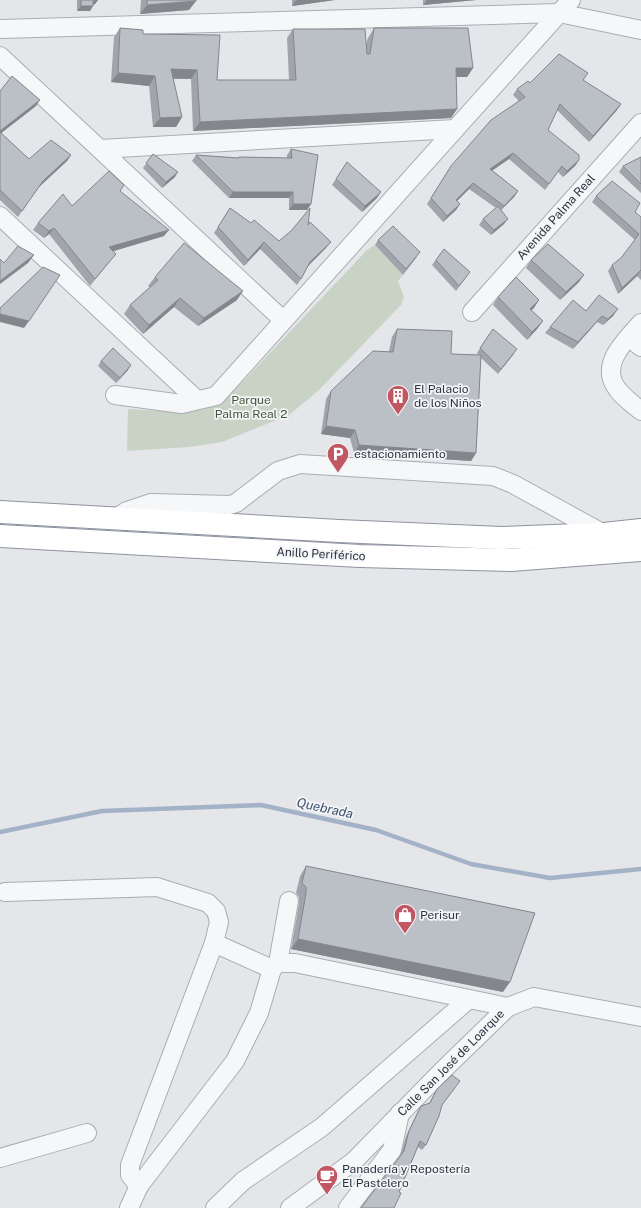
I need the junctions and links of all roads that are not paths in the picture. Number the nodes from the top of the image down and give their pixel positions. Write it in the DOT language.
graph roads {
  1 [pos="565,6"];
  2 [pos="0,29"];
  3 [pos="641,30"];
  4 [pos="0,56"];
  5 [pos="641,123"];
  6 [pos="455,129"];
  7 [pos="100,149"];
  8 [pos="0,216"];
  9 [pos="472,312"];
  10 [pos="283,320"];
  11 [pos="641,323"];
  12 [pos="635,342"];
  13 [pos="115,395"];
  14 [pos="197,400"];
  15 [pos="641,411"];
  16 [pos="0,512"];
  17 [pos="114,518"];
  18 [pos="641,530"];
  19 [pos="604,534"];
  20 [pos="0,536"];
  21 [pos="641,550"];
  22 [pos="5,892"];
  23 [pos="289,901"];
  24 [pos="214,943"];
  25 [pos="275,966"];
  26 [pos="469,999"];
  27 [pos="508,1007"];
  28 [pos="641,1017"];
  29 [pos="400,1113"];
  30 [pos="87,1132"];
  31 [pos="0,1158"];
  32 [pos="139,1186"];
  33 [pos="129,1208"];
  34 [pos="215,1208"];
  35 [pos="290,1208"];
  36 [pos="348,1208"];
  1 -- 2 [label="street"];
  1 -- 3 [label="street"];
  1 -- 6 [label="street"];
  4 -- 7 [label="street"];
  5 -- 9 [label="street, Avenida Palma Real"];
  6 -- 7 [label="street"];
  6 -- 10 [label="street"];
  7 -- 10 [label="street"];
  8 -- 14 [label="street"];
  10 -- 14 [label="street"];
  11 -- 12 [label="street"];
  12 -- 15 [label="street"];
  13 -- 14 [label="street"];
  16 -- 17 [label="highway, Anillo Periférico"];
  17 -- 19 [label="highway, Anillo Periférico"];
  17 -- 19 [label="street"];
  18 -- 19 [label="highway, Anillo Periférico"];
  20 -- 21 [label="highway, Anillo Periférico"];
  22 -- 24 [label="street"];
  23 -- 25 [label="street"];
  24 -- 25 [label="street"];
  24 -- 32 [label="street"];
  25 -- 26 [label="street"];
  25 -- 32 [label="street"];
  26 -- 27 [label="street"];
  26 -- 34 [label="street"];
  27 -- 28 [label="street, Calle San José de Loarque"];
  27 -- 29 [label="street, Calle San José de Loarque"];
  29 -- 35 [label="street, Calle San José de Loarque"];
  29 -- 36 [label="street"];
  30 -- 31 [label="street"];
  32 -- 33 [label="street"];
}
